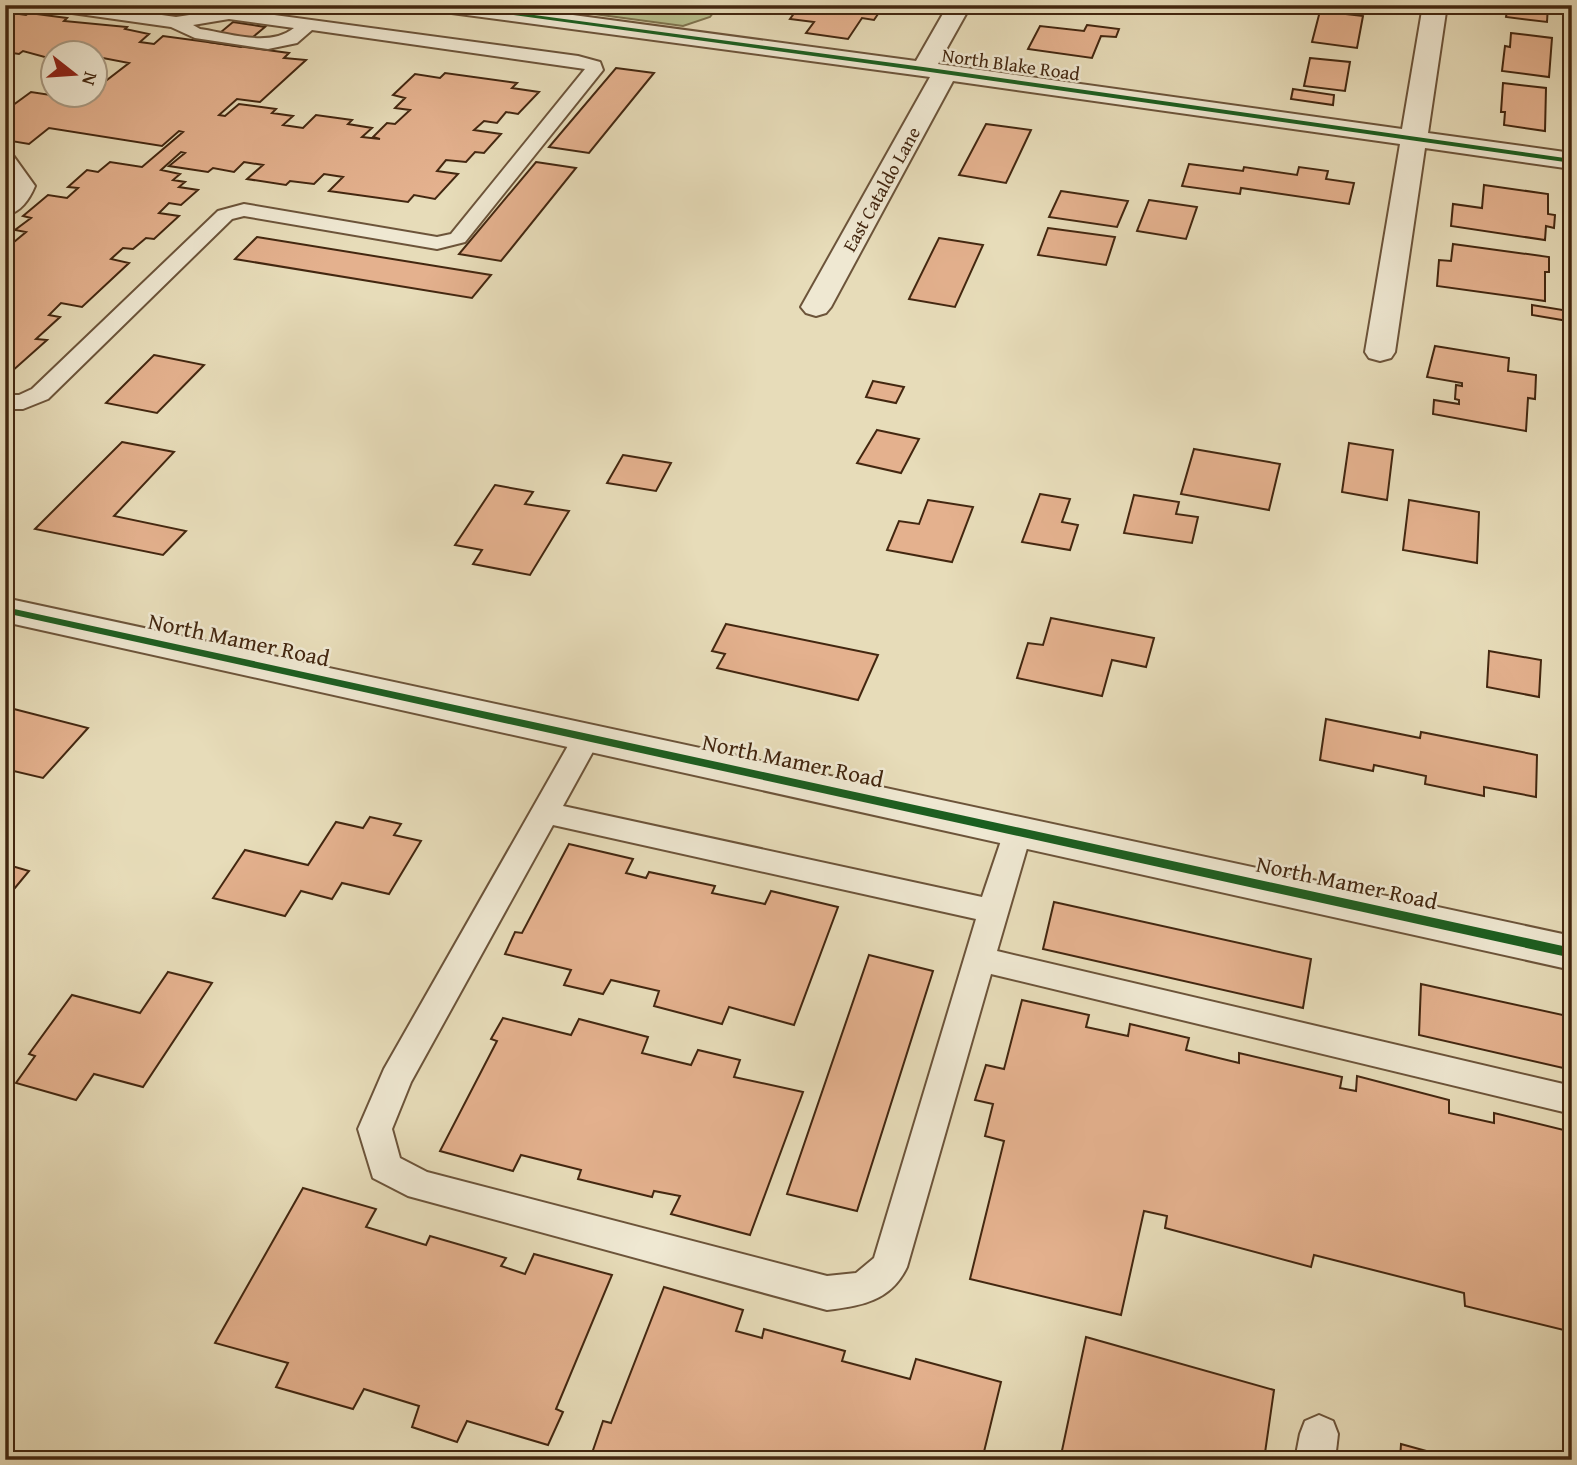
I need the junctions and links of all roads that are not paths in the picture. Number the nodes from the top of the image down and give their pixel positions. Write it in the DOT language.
graph roads {
  1 [pos="51,5"];
  2 [pos="444,5"];
  3 [pos="960,5"];
  4 [pos="1435,5"];
  5 [pos="934,71"];
  6 [pos="1412,140"];
  7 [pos="5,158"];
  8 [pos="1572,162"];
  9 [pos="5,209"];
  10 [pos="816,307"];
  11 [pos="1380,352"];
  12 [pos="5,402"];
  13 [pos="5,610"];
  14 [pos="587,737"];
  15 [pos="545,813"];
  16 [pos="1017,831"];
  17 [pos="993,911"];
  18 [pos="1572,953"];
  19 [pos="980,958"];
  20 [pos="1572,1100"];
  1 -- 12 [label="lane"];
  2 -- 5 [label="street, North Blake Road"];
  3 -- 5 [label="street, East Cataldo Lane"];
  4 -- 6 [label="street"];
  5 -- 6 [label="street, North Blake Road"];
  5 -- 10 [label="street, East Cataldo Lane"];
  6 -- 8 [label="street, North Blake Road"];
  6 -- 11 [label="street"];
  7 -- 9 [label="lane"];
  13 -- 14 [label="street, North Mamer Road"];
  14 -- 15 [label="lane"];
  14 -- 16 [label="street, North Mamer Road"];
  15 -- 17 [label="lane"];
  15 -- 19 [label="lane"];
  16 -- 17 [label="lane"];
  16 -- 18 [label="street, North Mamer Road"];
  17 -- 19 [label="lane"];
  19 -- 20 [label="lane"];
}
